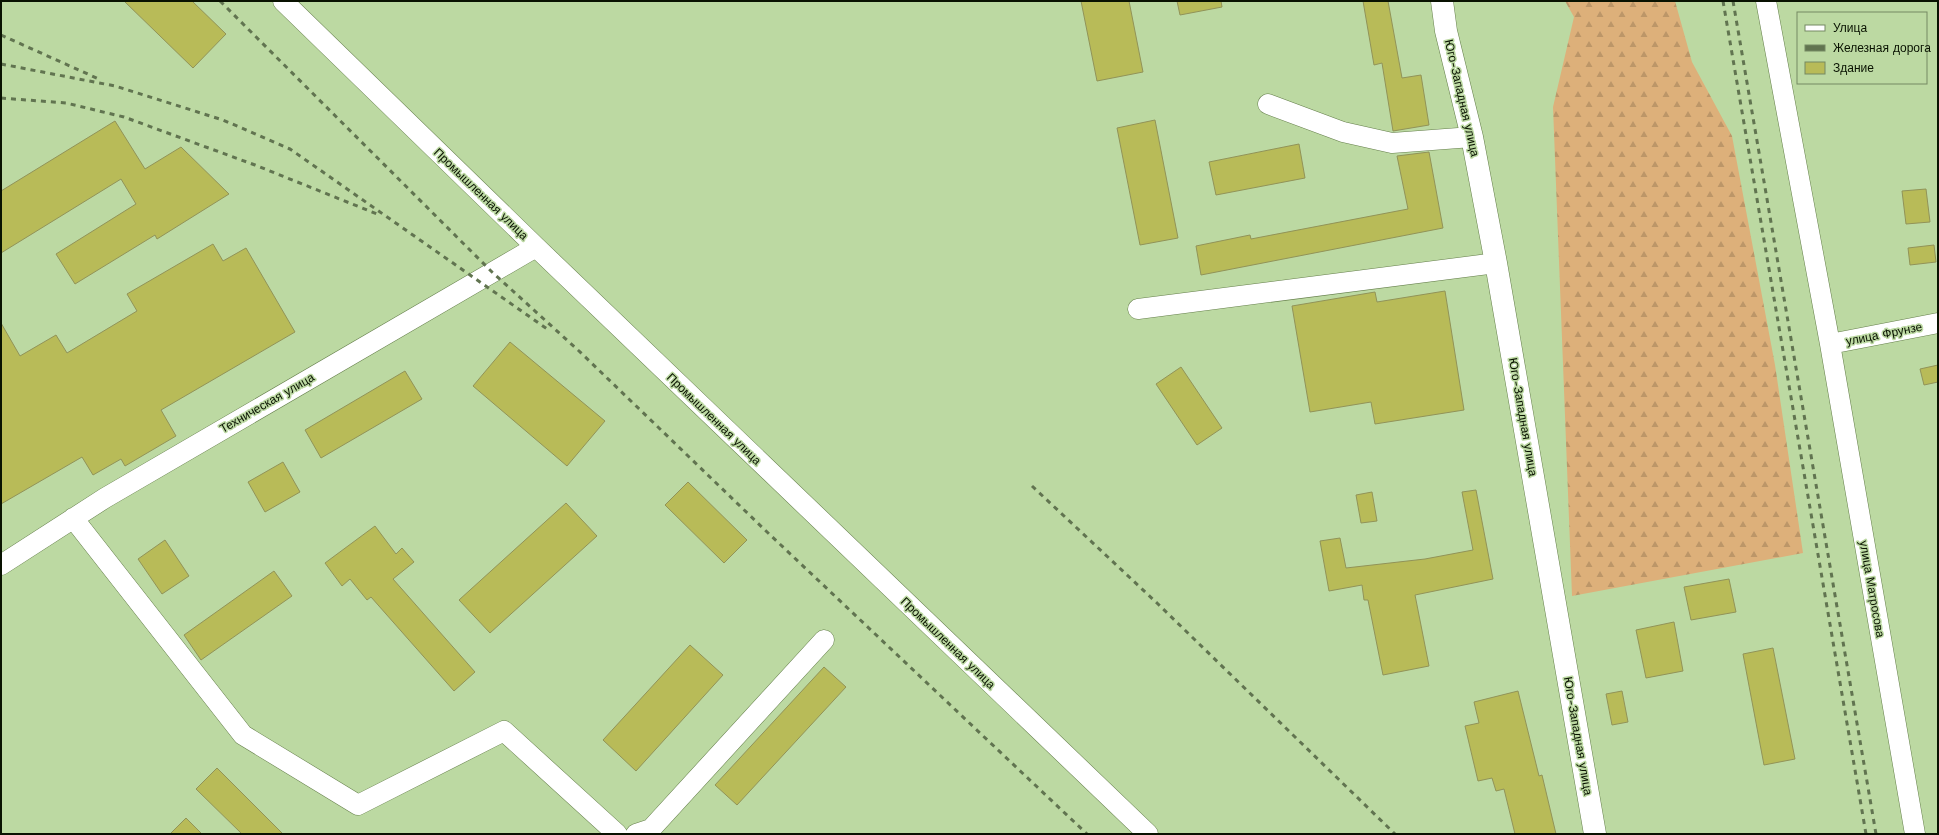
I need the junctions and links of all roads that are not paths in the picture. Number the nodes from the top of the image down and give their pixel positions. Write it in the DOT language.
graph roads {
  1 [pos="283,1"];
  2 [pos="1442,1"];
  3 [pos="1766,1"];
  4 [pos="1268,104"];
  5 [pos="1472,137"];
  6 [pos="536,247"];
  7 [pos="1496,263"];
  8 [pos="1138,309"];
  9 [pos="1938,323"];
  10 [pos="1830,344"];
  11 [pos="73,518"];
  12 [pos="1,565"];
  13 [pos="824,640"];
  14 [pos="617,834"];
  15 [pos="636,834"];
  16 [pos="1148,834"];
  17 [pos="1595,834"];
  18 [pos="1915,834"];
  1 -- 6 [label="street, Промышленная улица"];
  2 -- 5 [label="main road, Юго-Западная улица"];
  3 -- 10 [label="street, улица Матросова"];
  4 -- 5 [label="street"];
  5 -- 7 [label="main road, Юго-Западная улица"];
  6 -- 11 [label="street, Техническая улица"];
  6 -- 16 [label="street, Промышленная улица"];
  7 -- 8 [label="street"];
  7 -- 17 [label="main road, Юго-Западная улица"];
  9 -- 10 [label="street, улица Фрунзе"];
  10 -- 18 [label="street, улица Матросова"];
  11 -- 12 [label="street, Техническая улица"];
  11 -- 14 [label="street"];
  13 -- 15 [label="street"];
}
